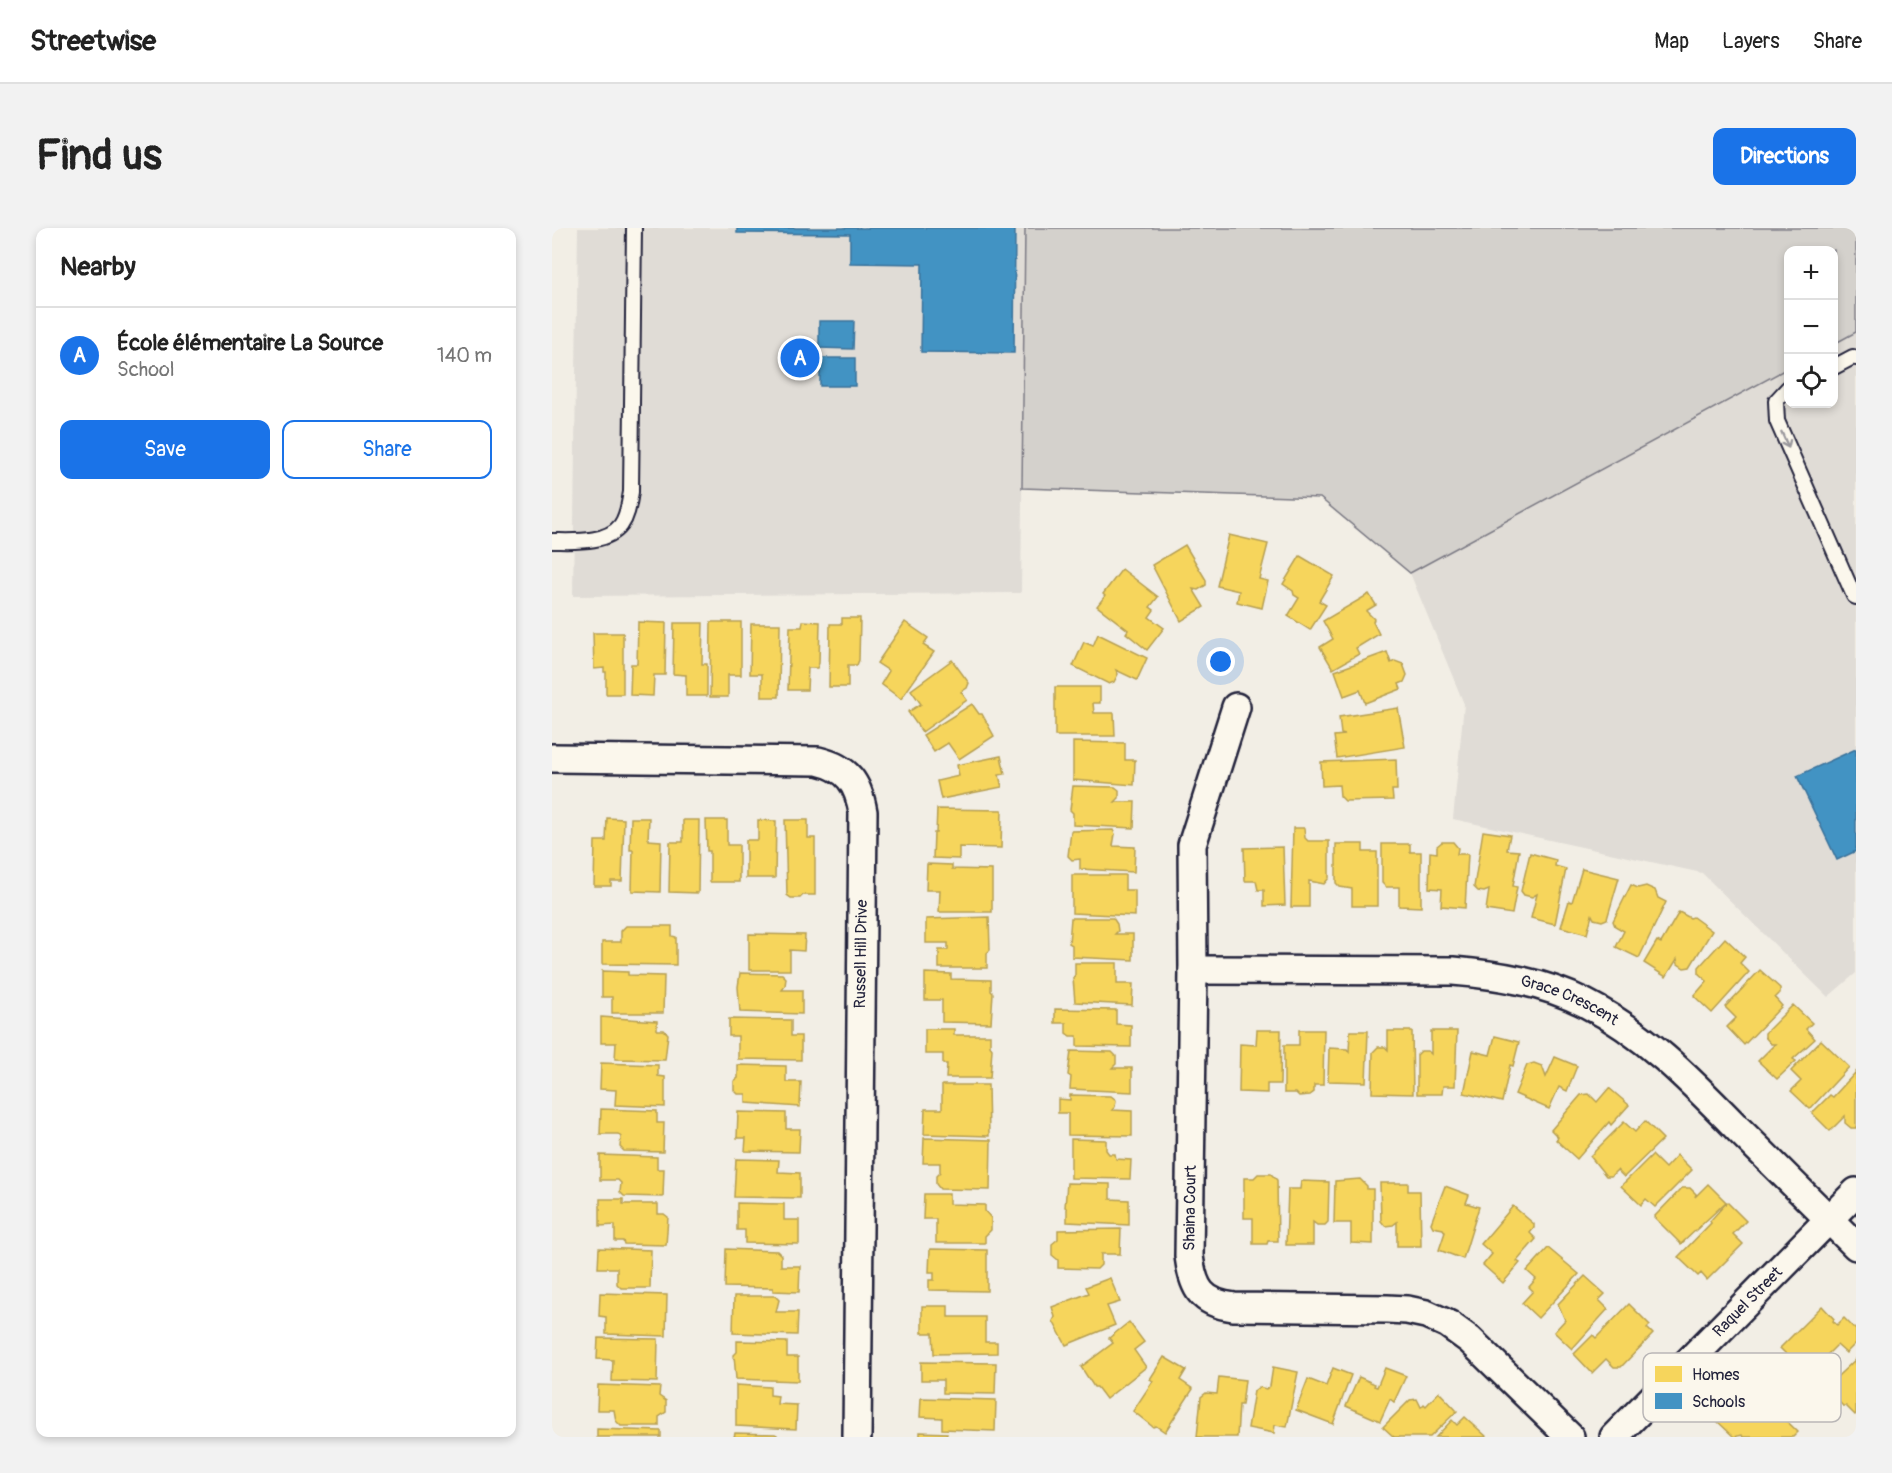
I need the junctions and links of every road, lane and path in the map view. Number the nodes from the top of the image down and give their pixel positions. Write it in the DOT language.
graph roads {
  1 [pos="634,228"];
  2 [pos="1856,357"];
  3 [pos="1838,364"];
  4 [pos="1784,392"];
  5 [pos="552,541"];
  6 [pos="1856,597"];
  7 [pos="1236,707"];
  8 [pos="552,759"];
  9 [pos="1193,970"];
  10 [pos="1856,1192"];
  11 [pos="1829,1219"];
  12 [pos="1856,1246"];
  13 [pos="1697,1353"];
  14 [pos="1643,1408"];
  15 [pos="856,1437"];
  16 [pos="1570,1437"];
  17 [pos="1614,1437"];
  1 -- 5 [label="lane"];
  2 -- 3 [label="lane"];
  4 -- 6 [label="lane, one-way"];
  7 -- 9 [label="street, Shaina Court"];
  8 -- 15 [label="street, Russell Hill Drive"];
  9 -- 11 [label="street, Grace Crescent"];
  9 -- 16 [label="street, Shaina Court"];
  10 -- 11 [label="street, Raquel Street"];
  11 -- 12 [label="street, Grace Crescent"];
  11 -- 13 [label="street, Raquel Street"];
  14 -- 17 [label="street, Raquel Street"];
}
